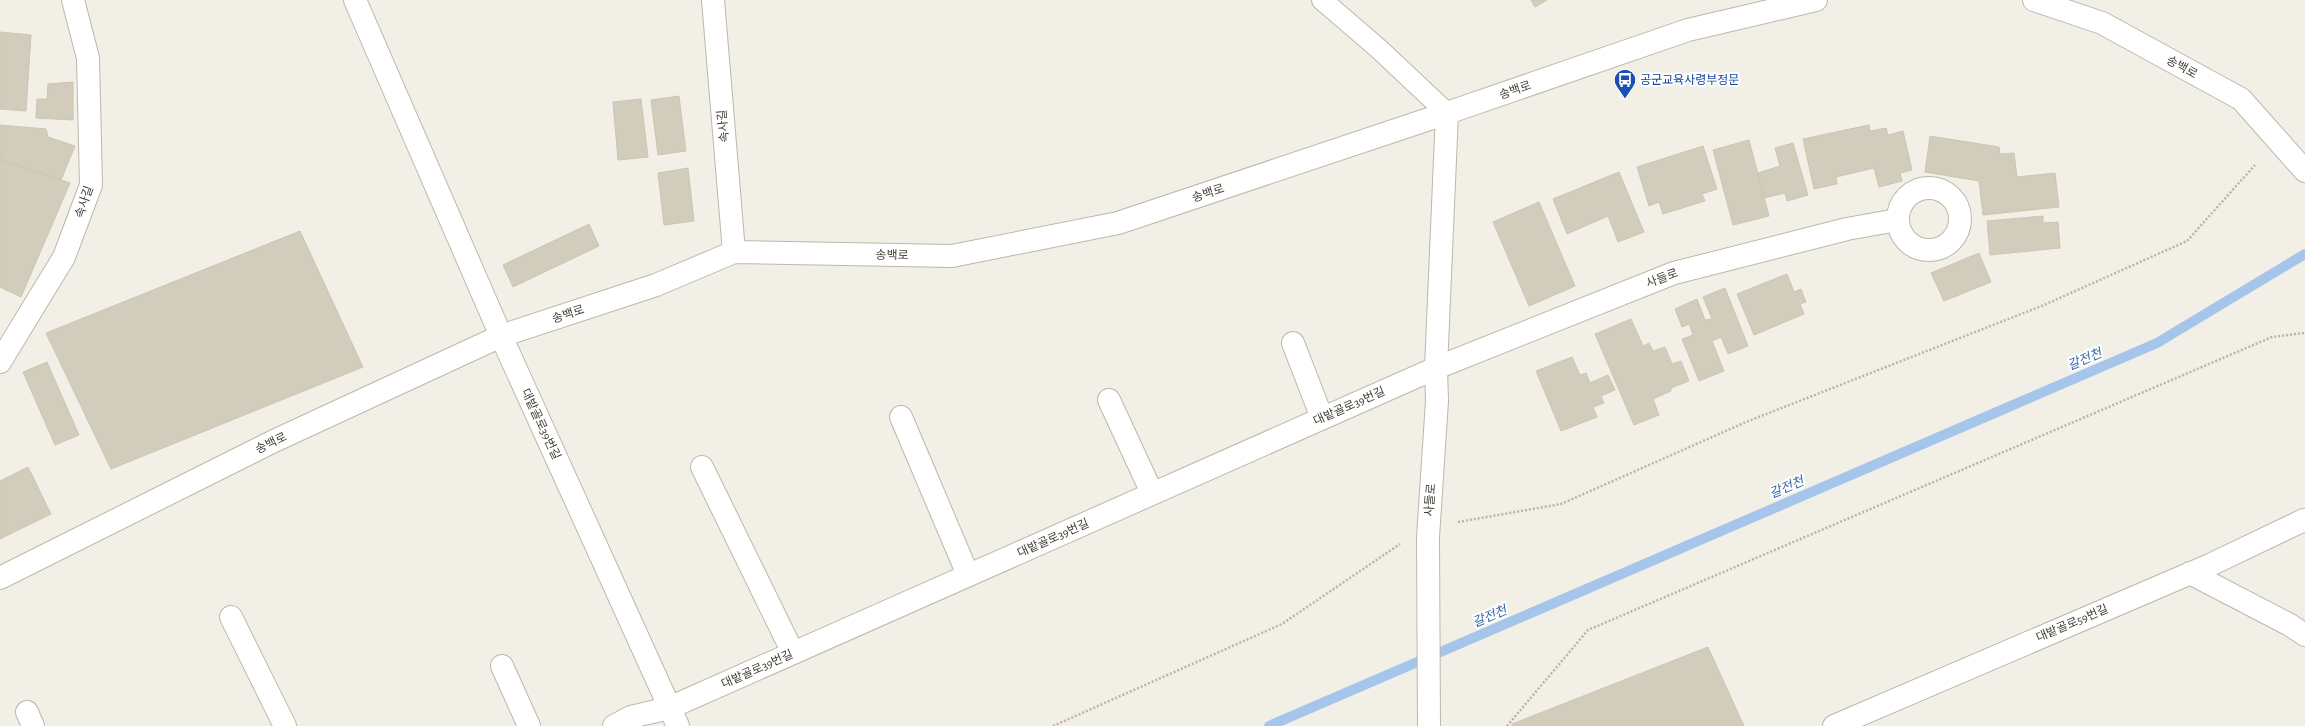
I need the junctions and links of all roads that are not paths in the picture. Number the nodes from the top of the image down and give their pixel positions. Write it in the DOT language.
graph roads {
  1 [pos="73,0"];
  2 [pos="355,0"];
  3 [pos="713,0"];
  4 [pos="1322,0"];
  5 [pos="1816,0"];
  6 [pos="2034,0"];
  7 [pos="1447,113"];
  8 [pos="2305,170"];
  9 [pos="1898,220"];
  10 [pos="734,252"];
  11 [pos="501,336"];
  12 [pos="1293,344"];
  13 [pos="0,362"];
  14 [pos="1436,368"];
  15 [pos="1109,400"];
  16 [pos="901,418"];
  17 [pos="1322,418"];
  18 [pos="702,467"];
  19 [pos="1152,494"];
  20 [pos="2304,520"];
  21 [pos="2190,573"];
  22 [pos="968,576"];
  23 [pos="0,578"];
  24 [pos="231,617"];
  25 [pos="2305,635"];
  26 [pos="793,653"];
  27 [pos="502,666"];
  28 [pos="1429,716"];
  29 [pos="674,717"];
  30 [pos="285,726"];
  31 [pos="529,726"];
  32 [pos="614,726"];
  33 [pos="1834,726"];
  1 -- 13 [label="street, 속사길"];
  2 -- 11 [label="street, 대밭골로39번길"];
  3 -- 10 [label="street, 속사길"];
  4 -- 7 [label="lane"];
  5 -- 7 [label="street, 송백로"];
  6 -- 8 [label="street, 송백로"];
  7 -- 10 [label="street, 송백로"];
  7 -- 14 [label="street, 사들로"];
  9 -- 14 [label="street, 사들로"];
  10 -- 11 [label="street, 송백로"];
  11 -- 23 [label="street, 송백로"];
  11 -- 29 [label="street, 대밭골로39번길"];
  12 -- 17 [label="street"];
  14 -- 17 [label="street, 대밭골로39번길"];
  14 -- 28 [label="street, 사들로"];
  15 -- 19 [label="street"];
  16 -- 22 [label="street"];
  17 -- 19 [label="street, 대밭골로39번길"];
  18 -- 26 [label="street"];
  19 -- 22 [label="street, 대밭골로39번길"];
  20 -- 21 [label="street, 대밭골로59번길"];
  21 -- 25 [label="street"];
  21 -- 33 [label="street, 대밭골로59번길"];
  22 -- 26 [label="street, 대밭골로39번길"];
  24 -- 30 [label="street"];
  26 -- 29 [label="street, 대밭골로39번길"];
  27 -- 31 [label="street"];
  29 -- 32 [label="street, 대밭골로39번길"];
}
